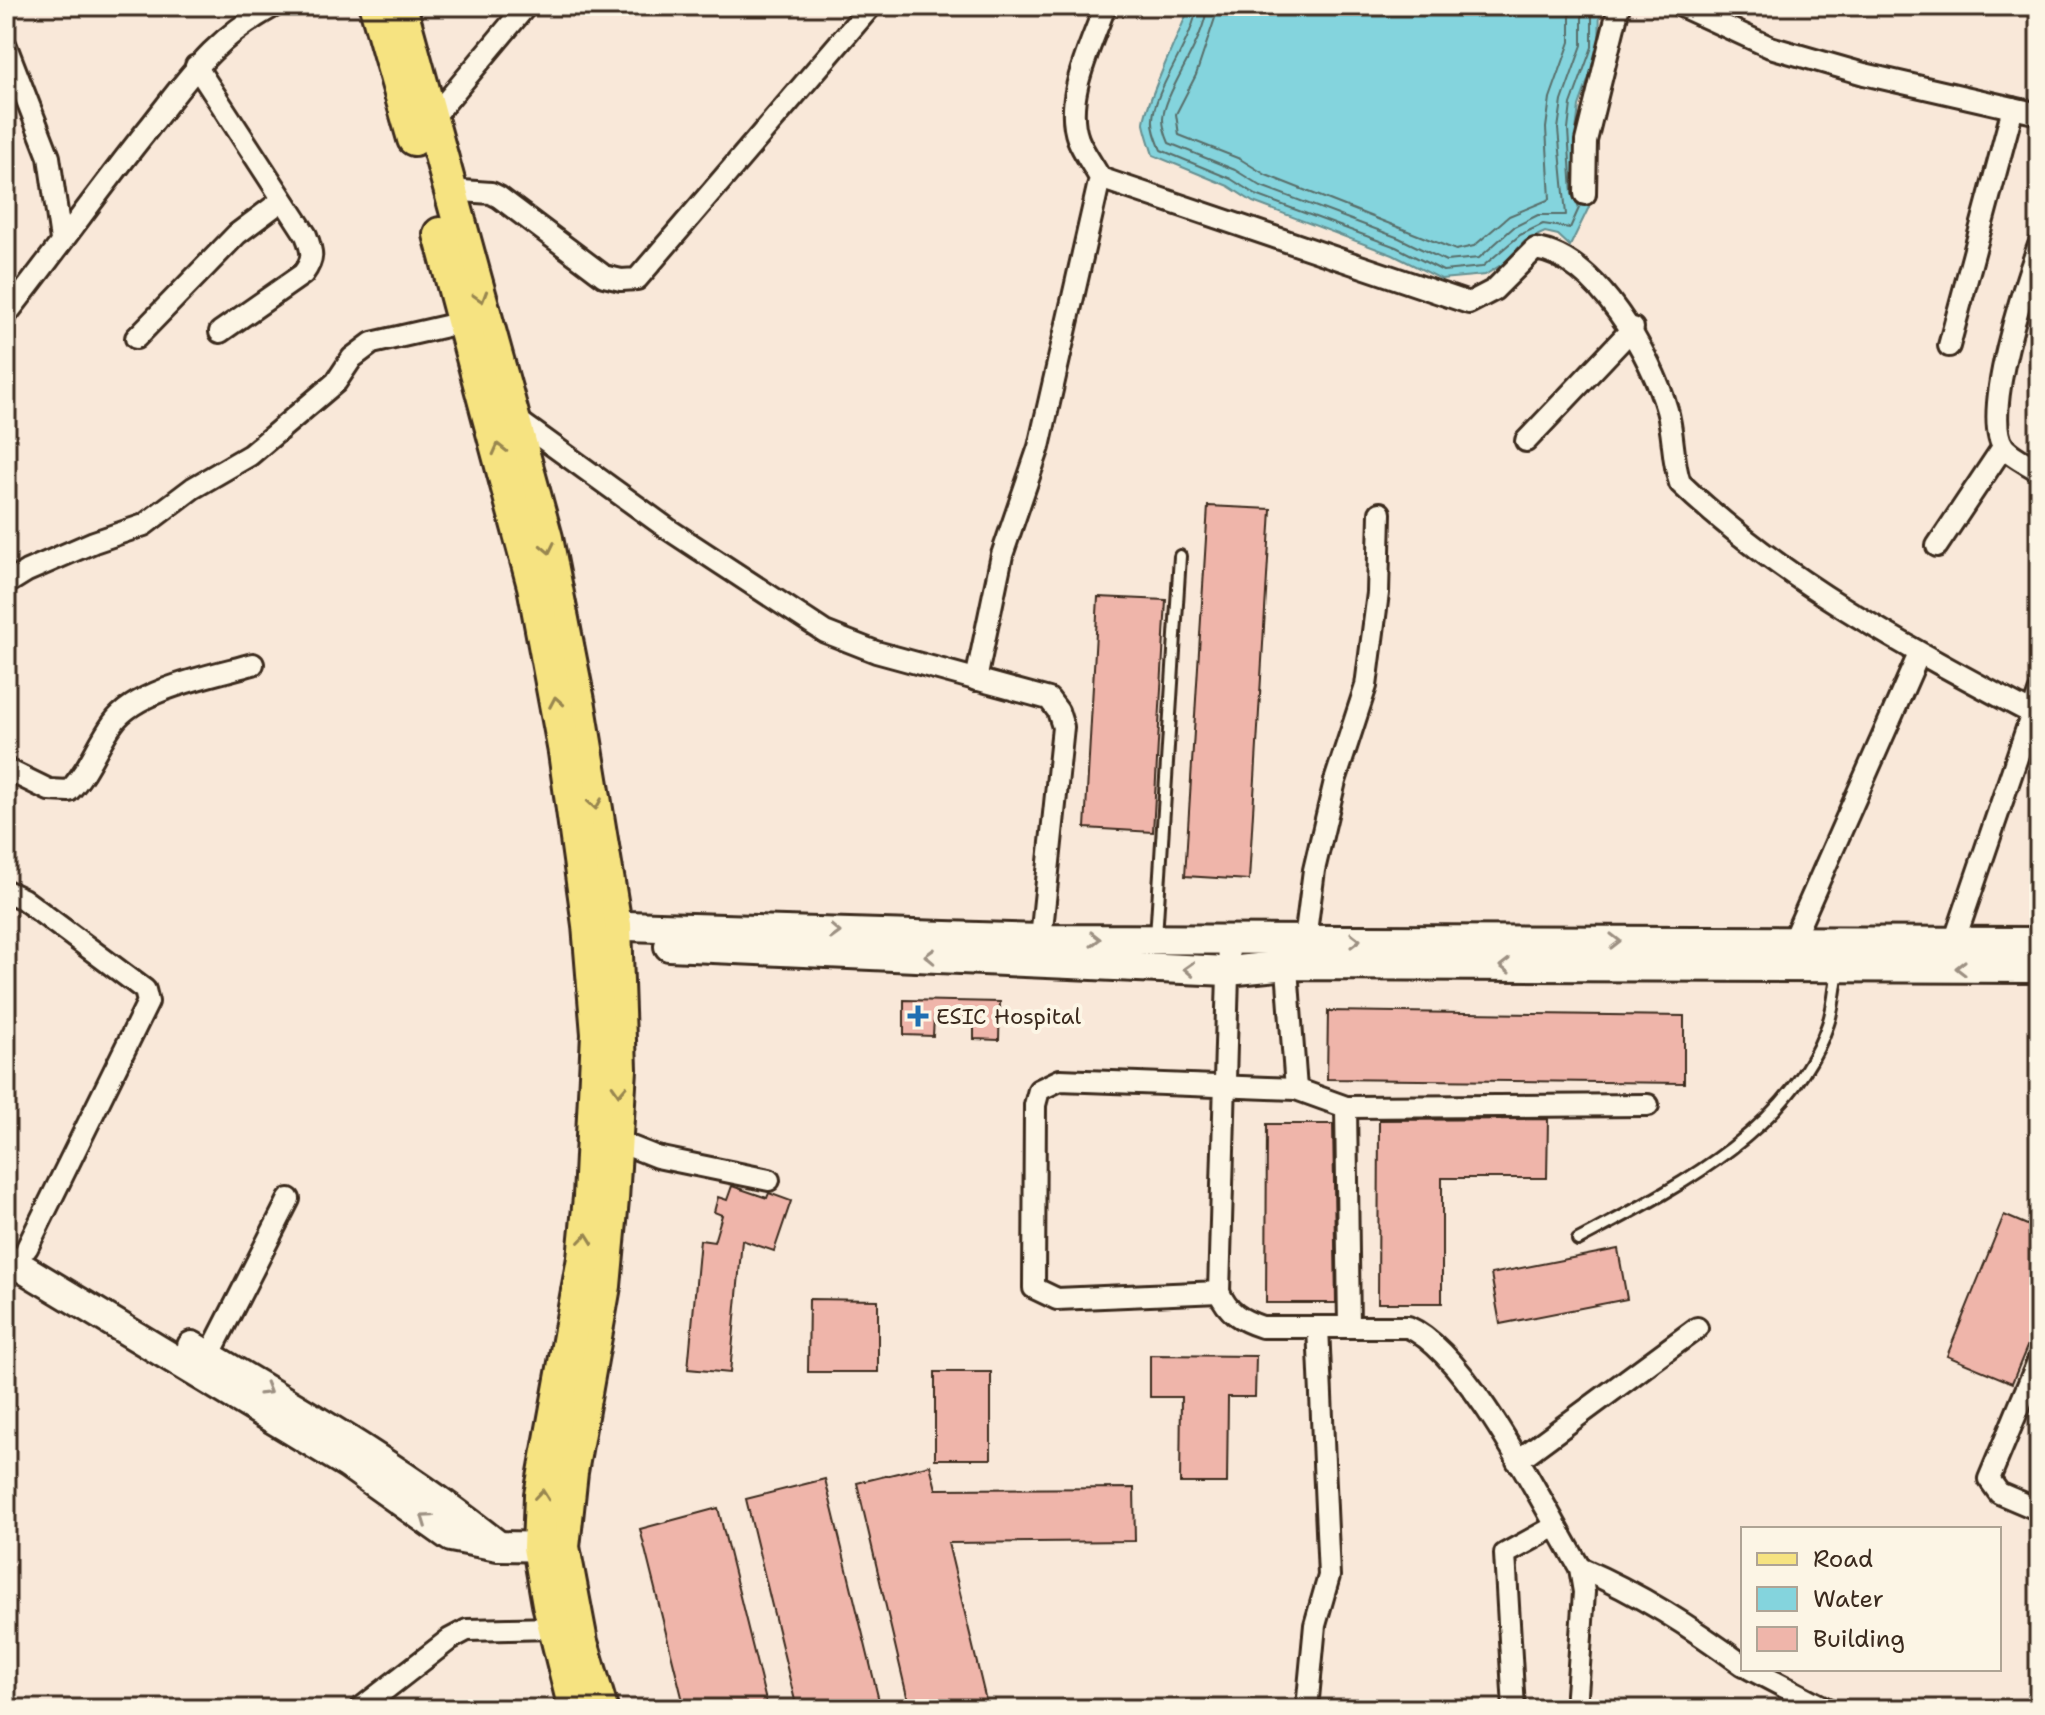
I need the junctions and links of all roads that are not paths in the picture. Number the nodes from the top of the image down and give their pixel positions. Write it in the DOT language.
graph roads {
  1 [pos="274,6"];
  2 [pos="376,6"];
  3 [pos="400,6"];
  4 [pos="526,6"];
  5 [pos="871,6"];
  6 [pos="1105,6"];
  7 [pos="1619,6"];
  8 [pos="1681,6"];
  9 [pos="6,46"];
  10 [pos="196,66"];
  11 [pos="2013,108"];
  12 [pos="2039,114"];
  13 [pos="431,120"];
  14 [pos="1100,178"];
  15 [pos="448,190"];
  16 [pos="1585,194"];
  17 [pos="281,201"];
  18 [pos="61,240"];
  19 [pos="2039,245"];
  20 [pos="6,315"];
  21 [pos="464,322"];
  22 [pos="1633,328"];
  23 [pos="220,332"];
  24 [pos="136,338"];
  25 [pos="1949,346"];
  26 [pos="516,419"];
  27 [pos="1526,441"];
  28 [pos="2003,447"];
  29 [pos="2039,471"];
  30 [pos="1380,513"];
  31 [pos="1937,546"];
  32 [pos="1180,556"];
  33 [pos="6,584"];
  34 [pos="1919,654"];
  35 [pos="253,664"];
  36 [pos="976,680"];
  37 [pos="2039,693"];
  38 [pos="2031,713"];
  39 [pos="6,769"];
  40 [pos="6,891"];
  41 [pos="603,935"];
  42 [pos="1041,939"];
  43 [pos="1156,939"];
  44 [pos="1229,939"];
  45 [pos="1792,942"];
  46 [pos="1954,942"];
  47 [pos="2039,942"];
  48 [pos="1292,948"];
  49 [pos="1838,967"];
  50 [pos="2039,968"];
  51 [pos="1228,971"];
  52 [pos="1225,1087"];
  53 [pos="1296,1089"];
  54 [pos="1648,1105"];
  55 [pos="1346,1107"];
  56 [pos="605,1137"];
  57 [pos="769,1180"];
  58 [pos="289,1199"];
  59 [pos="1578,1240"];
  60 [pos="13,1247"];
  61 [pos="1219,1292"];
  62 [pos="1318,1327"];
  63 [pos="1349,1327"];
  64 [pos="1697,1328"];
  65 [pos="209,1356"];
  66 [pos="2039,1359"];
  67 [pos="2034,1382"];
  68 [pos="1517,1461"];
  69 [pos="2039,1510"];
  70 [pos="1554,1527"];
  71 [pos="498,1546"];
  72 [pos="551,1547"];
  73 [pos="1580,1568"];
  74 [pos="554,1628"];
  75 [pos="1741,1664"];
  76 [pos="1754,1671"];
  77 [pos="360,1709"];
  78 [pos="575,1709"];
  79 [pos="601,1709"];
  80 [pos="1307,1709"];
  81 [pos="1514,1709"];
  82 [pos="1576,1709"];
  83 [pos="1827,1709"];
  1 -- 10 [label="street"];
  2 -- 21 [label="main road"];
  3 -- 13 [label="main road"];
  4 -- 13 [label="street"];
  5 -- 15 [label="street"];
  6 -- 14 [label="street"];
  7 -- 16 [label="street"];
  8 -- 11 [label="street"];
  9 -- 18 [label="street"];
  10 -- 17 [label="street"];
  10 -- 18 [label="street"];
  11 -- 12 [label="street"];
  11 -- 25 [label="street"];
  13 -- 15 [label="main road"];
  14 -- 22 [label="street"];
  14 -- 36 [label="street"];
  15 -- 26 [label="main road, one-way"];
  17 -- 23 [label="street"];
  17 -- 24 [label="street"];
  18 -- 20 [label="street"];
  19 -- 28 [label="street"];
  21 -- 33 [label="street"];
  41 -- 21 [label="main road, one-way"];
  22 -- 27 [label="street"];
  22 -- 34 [label="street"];
  26 -- 36 [label="street"];
  26 -- 41 [label="main road, one-way"];
  28 -- 29 [label="street"];
  28 -- 31 [label="street"];
  30 -- 48 [label="street"];
  32 -- 43 [label="lane"];
  34 -- 38 [label="street"];
  34 -- 45 [label="street"];
  35 -- 39 [label="street"];
  36 -- 42 [label="street"];
  37 -- 38 [label="street"];
  38 -- 46 [label="street"];
  40 -- 60 [label="street"];
  41 -- 42 [label="main road, one-way"];
  51 -- 41 [label="main road, one-way"];
  41 -- 56 [label="main road"];
  42 -- 43 [label="main road, one-way"];
  43 -- 44 [label="main road"];
  44 -- 48 [label="main road"];
  44 -- 51 [label="street"];
  45 -- 46 [label="main road"];
  48 -- 45 [label="main road, one-way"];
  46 -- 47 [label="main road"];
  49 -- 48 [label="main road, one-way"];
  48 -- 51 [label="main road"];
  48 -- 53 [label="street"];
  50 -- 49 [label="main road, one-way"];
  49 -- 59 [label="lane"];
  51 -- 52 [label="street"];
  52 -- 53 [label="street"];
  52 -- 61 [label="street"];
  52 -- 61 [label="street"];
  53 -- 55 [label="street"];
  54 -- 55 [label="street"];
  55 -- 63 [label="street"];
  56 -- 57 [label="street"];
  56 -- 72 [label="main road"];
  58 -- 65 [label="street"];
  60 -- 65 [label="main road"];
  71 -- 60 [label="main road, one-way"];
  61 -- 62 [label="street"];
  62 -- 63 [label="street"];
  62 -- 80 [label="street"];
  63 -- 68 [label="street"];
  64 -- 68 [label="street"];
  65 -- 71 [label="main road, one-way"];
  66 -- 67 [label="street"];
  67 -- 69 [label="street"];
  68 -- 70 [label="street"];
  70 -- 73 [label="street"];
  70 -- 81 [label="street"];
  71 -- 72 [label="main road"];
  72 -- 74 [label="main road"];
  72 -- 79 [label="main road"];
  73 -- 75 [label="street"];
  73 -- 82 [label="street"];
  74 -- 77 [label="street"];
  74 -- 78 [label="main road"];
  76 -- 83 [label="street"];
}
